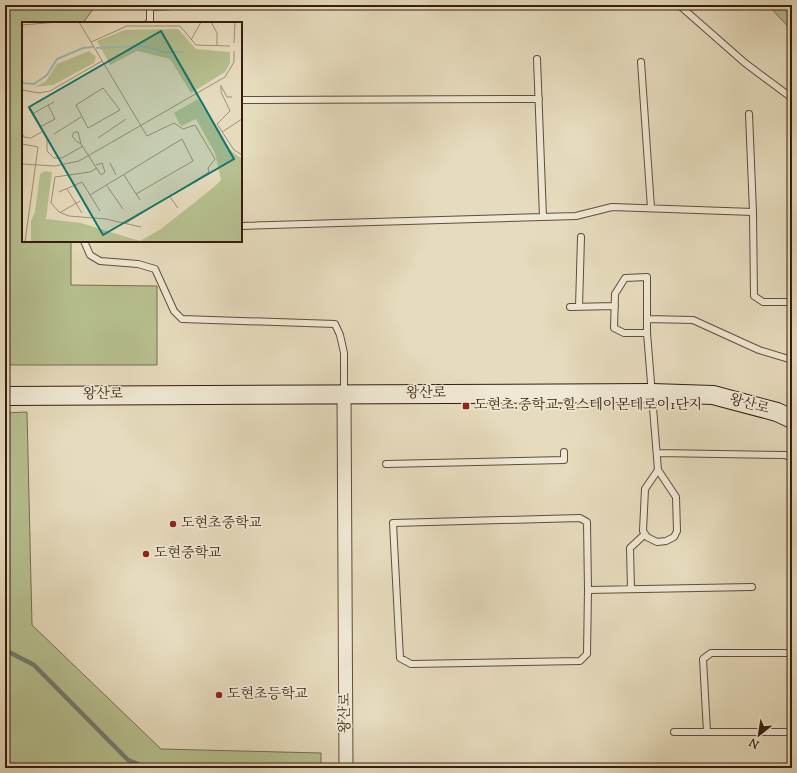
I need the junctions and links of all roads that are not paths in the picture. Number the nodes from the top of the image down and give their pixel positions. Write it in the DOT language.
graph roads {
  1 [pos="197,5"];
  2 [pos="679,5"];
  3 [pos="149,22"];
  4 [pos="537,59"];
  5 [pos="642,62"];
  6 [pos="792,98"];
  7 [pos="539,99"];
  8 [pos="242,100"];
  9 [pos="749,114"];
  10 [pos="651,208"];
  11 [pos="753,212"];
  12 [pos="543,217"];
  13 [pos="242,226"];
  14 [pos="581,237"];
  15 [pos="84,242"];
  16 [pos="792,302"];
  17 [pos="615,306"];
  18 [pos="570,307"];
  19 [pos="579,307"];
  20 [pos="647,319"];
  21 [pos="647,333"];
  22 [pos="792,360"];
  23 [pos="652,393"];
  24 [pos="344,394"];
  25 [pos="5,396"];
  26 [pos="792,419"];
  27 [pos="564,452"];
  28 [pos="657,453"];
  29 [pos="792,458"];
  30 [pos="386,464"];
  31 [pos="658,470"];
  32 [pos="645,534"];
  33 [pos="752,587"];
  34 [pos="631,589"];
  35 [pos="588,590"];
  36 [pos="792,654"];
  37 [pos="674,732"];
  38 [pos="707,732"];
  39 [pos="792,732"];
  40 [pos="346,768"];
  1 -- 3 [label="lane"];
  2 -- 6 [label="lane"];
  4 -- 7 [label="lane"];
  5 -- 10 [label="lane"];
  7 -- 8 [label="lane"];
  7 -- 12 [label="lane"];
  9 -- 11 [label="lane"];
  10 -- 11 [label="lane"];
  10 -- 12 [label="lane"];
  11 -- 16 [label="lane"];
  12 -- 13 [label="lane"];
  14 -- 19 [label="lane"];
  15 -- 24 [label="lane"];
  17 -- 19 [label="lane"];
  17 -- 20 [label="lane"];
  17 -- 21 [label="lane"];
  18 -- 19 [label="lane"];
  20 -- 21 [label="lane"];
  20 -- 22 [label="lane"];
  21 -- 23 [label="lane"];
  23 -- 24 [label="street, 왕산로"];
  23 -- 26 [label="street, 왕산로"];
  23 -- 28 [label="lane"];
  24 -- 25 [label="street, 왕산로"];
  24 -- 40 [label="street, 왕산로"];
  27 -- 30 [label="lane"];
  28 -- 29 [label="lane"];
  28 -- 31 [label="lane"];
  31 -- 32 [label="lane"];
  31 -- 32 [label="lane"];
  32 -- 34 [label="lane"];
  33 -- 34 [label="lane"];
  34 -- 35 [label="lane"];
  35 -- 35 [label="lane"];
  36 -- 38 [label="lane"];
  37 -- 38 [label="lane"];
  38 -- 39 [label="lane"];
}
